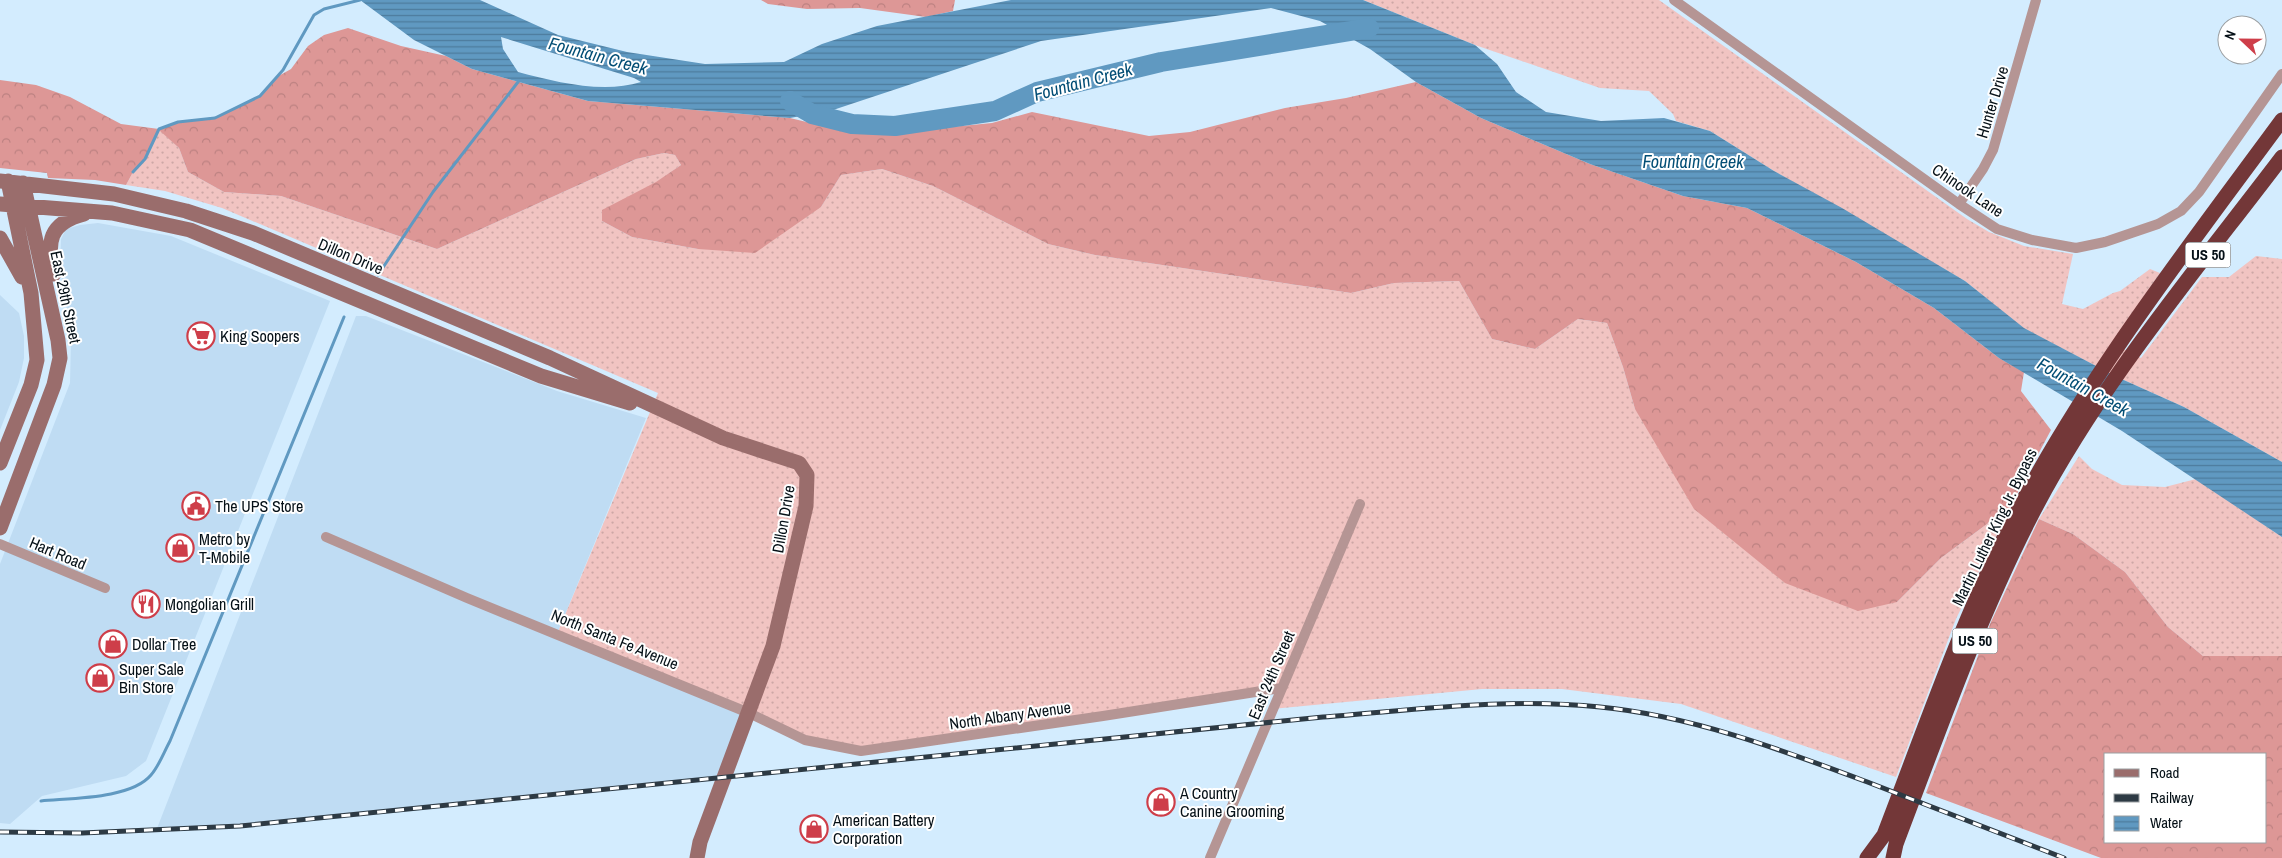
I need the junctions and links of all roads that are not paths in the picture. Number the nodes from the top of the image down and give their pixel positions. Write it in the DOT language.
graph roads {
  1 [pos="1674,0"];
  2 [pos="2036,0"];
  3 [pos="2282,74"];
  4 [pos="2282,120"];
  5 [pos="2282,157"];
  6 [pos="4,181"];
  7 [pos="23,183"];
  8 [pos="1959,204"];
  9 [pos="6,205"];
  10 [pos="28,207"];
  11 [pos="90,213"];
  12 [pos="0,238"];
  13 [pos="31,293"];
  14 [pos="58,340"];
  15 [pos="672,415"];
  16 [pos="0,463"];
  17 [pos="1360,504"];
  18 [pos="2024,513"];
  19 [pos="0,528"];
  20 [pos="326,537"];
  21 [pos="0,544"];
  22 [pos="106,588"];
  23 [pos="1281,688"];
  24 [pos="748,713"];
  25 [pos="1917,768"];
  26 [pos="1895,851"];
  27 [pos="1869,855"];
  28 [pos="697,858"];
  29 [pos="1210,858"];
  1 -- 8 [label="street, Chinook Lane"];
  2 -- 8 [label="street, Hunter Drive"];
  3 -- 8 [label="street, Chinook Lane"];
  4 -- 18 [label="highway, Martin Luther King Jr. Bypass / US 50"];
  5 -- 18 [label="highway, Martin Luther King Jr. Bypass / US 50"];
  6 -- 7 [label="street, Dillon Drive"];
  6 -- 9 [label="street, East 29th Street"];
  7 -- 10 [label="street, East 29th Street"];
  7 -- 15 [label="street, Dillon Drive"];
  9 -- 10 [label="street, Dillon Drive"];
  9 -- 13 [label="street, East 29th Street"];
  10 -- 11 [label="street, Dillon Drive"];
  10 -- 14 [label="street, East 29th Street"];
  11 -- 14 [label="street"];
  11 -- 15 [label="street, Dillon Drive"];
  12 -- 13 [label="street"];
  13 -- 16 [label="street, East 29th Street"];
  14 -- 19 [label="street, East 29th Street"];
  15 -- 24 [label="street, Dillon Drive"];
  17 -- 23 [label="street, East 24th Street"];
  18 -- 25 [label="highway, Martin Luther King Jr. Bypass / US 50"];
  20 -- 24 [label="street, North Santa Fe Avenue"];
  21 -- 22 [label="street, Hart Road"];
  23 -- 24 [label="street, North Albany Avenue"];
  23 -- 29 [label="street, East 24th Street"];
  24 -- 28 [label="street"];
  25 -- 26 [label="highway, Martin Luther King Jr. Bypass / US 50"];
  25 -- 27 [label="highway, Martin Luther King Jr. Bypass / US 50"];
}
